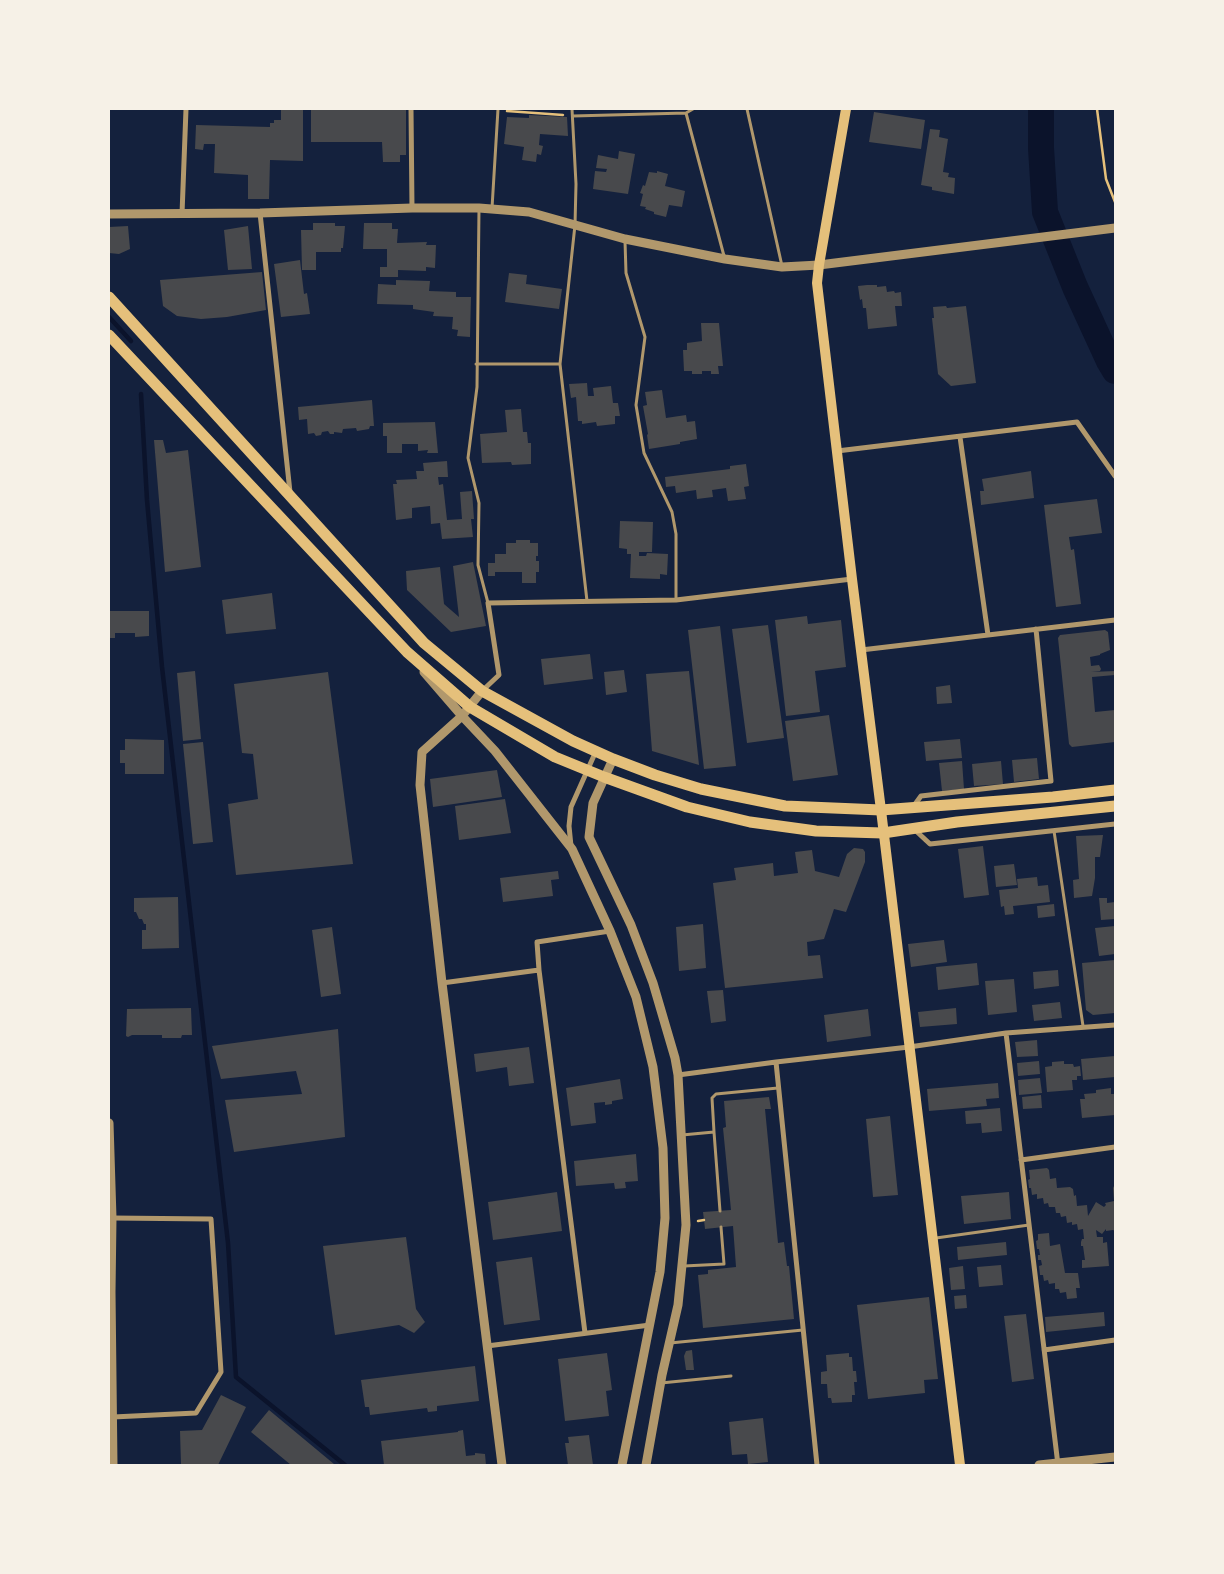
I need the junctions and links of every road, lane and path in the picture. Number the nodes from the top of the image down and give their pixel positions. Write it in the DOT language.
graph roads {
  1 [pos="186,109"];
  2 [pos="411,109"];
  3 [pos="498,109"];
  4 [pos="572,109"];
  5 [pos="693,109"];
  6 [pos="747,109"];
  7 [pos="846,109"];
  8 [pos="1097,109"];
  9 [pos="686,113"];
  10 [pos="573,116"];
  11 [pos="1115,202"];
  12 [pos="412,208"];
  13 [pos="478,208"];
  14 [pos="492,209"];
  15 [pos="260,213"];
  16 [pos="109,214"];
  17 [pos="182,214"];
  18 [pos="576,225"];
  19 [pos="1115,228"];
  20 [pos="625,238"];
  21 [pos="725,259"];
  22 [pos="819,265"];
  23 [pos="782,267"];
  24 [pos="109,297"];
  25 [pos="109,335"];
  26 [pos="476,364"];
  27 [pos="560,364"];
  28 [pos="960,437"];
  29 [pos="838,451"];
  30 [pos="1115,476"];
  31 [pos="291,497"];
  32 [pos="852,580"];
  33 [pos="676,600"];
  34 [pos="587,601"];
  35 [pos="488,603"];
  36 [pos="1115,620"];
  37 [pos="1036,629"];
  38 [pos="988,635"];
  39 [pos="860,650"];
  40 [pos="482,692"];
  41 [pos="466,712"];
  42 [pos="596,751"];
  43 [pos="612,758"];
  44 [pos="587,770"];
  45 [pos="604,777"];
  46 [pos="1115,790"];
  47 [pos="1115,806"];
  48 [pos="913,808"];
  49 [pos="881,810"];
  50 [pos="1115,824"];
  51 [pos="914,828"];
  52 [pos="1054,831"];
  53 [pos="883,832"];
  54 [pos="572,849"];
  55 [pos="610,931"];
  56 [pos="539,970"];
  57 [pos="442,983"];
  58 [pos="1115,1024"];
  59 [pos="1083,1026"];
  60 [pos="1006,1033"];
  61 [pos="909,1047"];
  62 [pos="776,1062"];
  63 [pos="678,1075"];
  64 [pos="779,1088"];
  65 [pos="109,1123"];
  66 [pos="714,1132"];
  67 [pos="681,1135"];
  68 [pos="1115,1147"];
  69 [pos="1021,1160"];
  70 [pos="720,1211"];
  71 [pos="112,1218"];
  72 [pos="704,1220"];
  73 [pos="698,1221"];
  74 [pos="1029,1225"];
  75 [pos="721,1227"];
  76 [pos="932,1238"];
  77 [pos="682,1266"];
  78 [pos="110,1292"];
  79 [pos="650,1325"];
  80 [pos="804,1330"];
  81 [pos="585,1333"];
  82 [pos="1115,1340"];
  83 [pos="669,1343"];
  84 [pos="487,1346"];
  85 [pos="1044,1350"];
  86 [pos="731,1376"];
  87 [pos="661,1383"];
  88 [pos="113,1417"];
  89 [pos="1115,1457"];
  90 [pos="1058,1464"];
  91 [pos="113,1465"];
  92 [pos="502,1465"];
  93 [pos="622,1465"];
  94 [pos="646,1465"];
  95 [pos="817,1465"];
  96 [pos="960,1465"];
  97 [pos="1039,1465"];
  1 -- 17 [label="street"];
  2 -- 12 [label="street"];
  3 -- 10 [label="path"];
  3 -- 14 [label="lane"];
  4 -- 10 [label="lane"];
  5 -- 9 [label="lane"];
  6 -- 23 [label="lane"];
  7 -- 22 [label="main road"];
  8 -- 11 [label="path"];
  9 -- 10 [label="lane"];
  9 -- 21 [label="lane"];
  10 -- 18 [label="lane"];
  12 -- 13 [label="street"];
  12 -- 15 [label="street"];
  13 -- 14 [label="street"];
  13 -- 26 [label="lane"];
  14 -- 18 [label="street"];
  15 -- 17 [label="street"];
  15 -- 31 [label="street"];
  16 -- 17 [label="street"];
  18 -- 20 [label="street"];
  18 -- 27 [label="lane"];
  19 -- 22 [label="street"];
  20 -- 21 [label="street"];
  20 -- 33 [label="lane"];
  21 -- 23 [label="street"];
  22 -- 23 [label="street"];
  22 -- 29 [label="main road"];
  24 -- 31 [label="main road"];
  25 -- 41 [label="main road"];
  26 -- 27 [label="lane"];
  26 -- 35 [label="lane"];
  27 -- 34 [label="lane"];
  28 -- 29 [label="street"];
  28 -- 30 [label="street"];
  28 -- 38 [label="street"];
  29 -- 32 [label="main road"];
  31 -- 40 [label="main road"];
  32 -- 33 [label="street"];
  32 -- 39 [label="main road"];
  33 -- 34 [label="street"];
  34 -- 35 [label="street"];
  35 -- 40 [label="street"];
  36 -- 37 [label="street"];
  37 -- 38 [label="street"];
  37 -- 48 [label="street"];
  38 -- 39 [label="street"];
  39 -- 49 [label="main road"];
  40 -- 41 [label="street"];
  40 -- 42 [label="main road"];
  41 -- 44 [label="main road"];
  41 -- 54 [label="street"];
  41 -- 57 [label="street"];
  42 -- 43 [label="main road"];
  42 -- 44 [label="street"];
  43 -- 45 [label="street"];
  43 -- 49 [label="main road"];
  44 -- 45 [label="main road"];
  44 -- 54 [label="street"];
  45 -- 53 [label="main road"];
  45 -- 63 [label="street"];
  46 -- 48 [label="main road"];
  47 -- 51 [label="main road"];
  48 -- 49 [label="main road"];
  49 -- 53 [label="main road"];
  50 -- 52 [label="street"];
  51 -- 52 [label="street"];
  51 -- 53 [label="main road"];
  52 -- 59 [label="lane"];
  53 -- 61 [label="main road"];
  54 -- 55 [label="street"];
  55 -- 56 [label="street"];
  55 -- 79 [label="street"];
  56 -- 57 [label="street"];
  56 -- 81 [label="street"];
  57 -- 84 [label="street"];
  58 -- 59 [label="street"];
  59 -- 60 [label="street"];
  60 -- 61 [label="street"];
  60 -- 69 [label="street"];
  61 -- 62 [label="street"];
  61 -- 76 [label="main road"];
  62 -- 63 [label="street"];
  62 -- 64 [label="street"];
  63 -- 67 [label="street"];
  64 -- 66 [label="lane"];
  64 -- 80 [label="street"];
  65 -- 71 [label="street"];
  66 -- 67 [label="lane"];
  66 -- 70 [label="lane"];
  67 -- 77 [label="street"];
  68 -- 69 [label="street"];
  69 -- 74 [label="street"];
  71 -- 78 [label="street"];
  71 -- 88 [label="street"];
  72 -- 73 [label="path"];
  74 -- 76 [label="lane"];
  74 -- 85 [label="street"];
  75 -- 77 [label="lane"];
  76 -- 96 [label="main road"];
  77 -- 83 [label="street"];
  78 -- 88 [label="street"];
  79 -- 81 [label="street"];
  79 -- 93 [label="street"];
  80 -- 83 [label="lane"];
  80 -- 95 [label="street"];
  81 -- 84 [label="street"];
  82 -- 85 [label="street"];
  83 -- 87 [label="street"];
  84 -- 92 [label="street"];
  85 -- 90 [label="street"];
  86 -- 87 [label="lane"];
  87 -- 94 [label="street"];
  88 -- 91 [label="street"];
  89 -- 90 [label="street"];
  90 -- 97 [label="street"];
}
